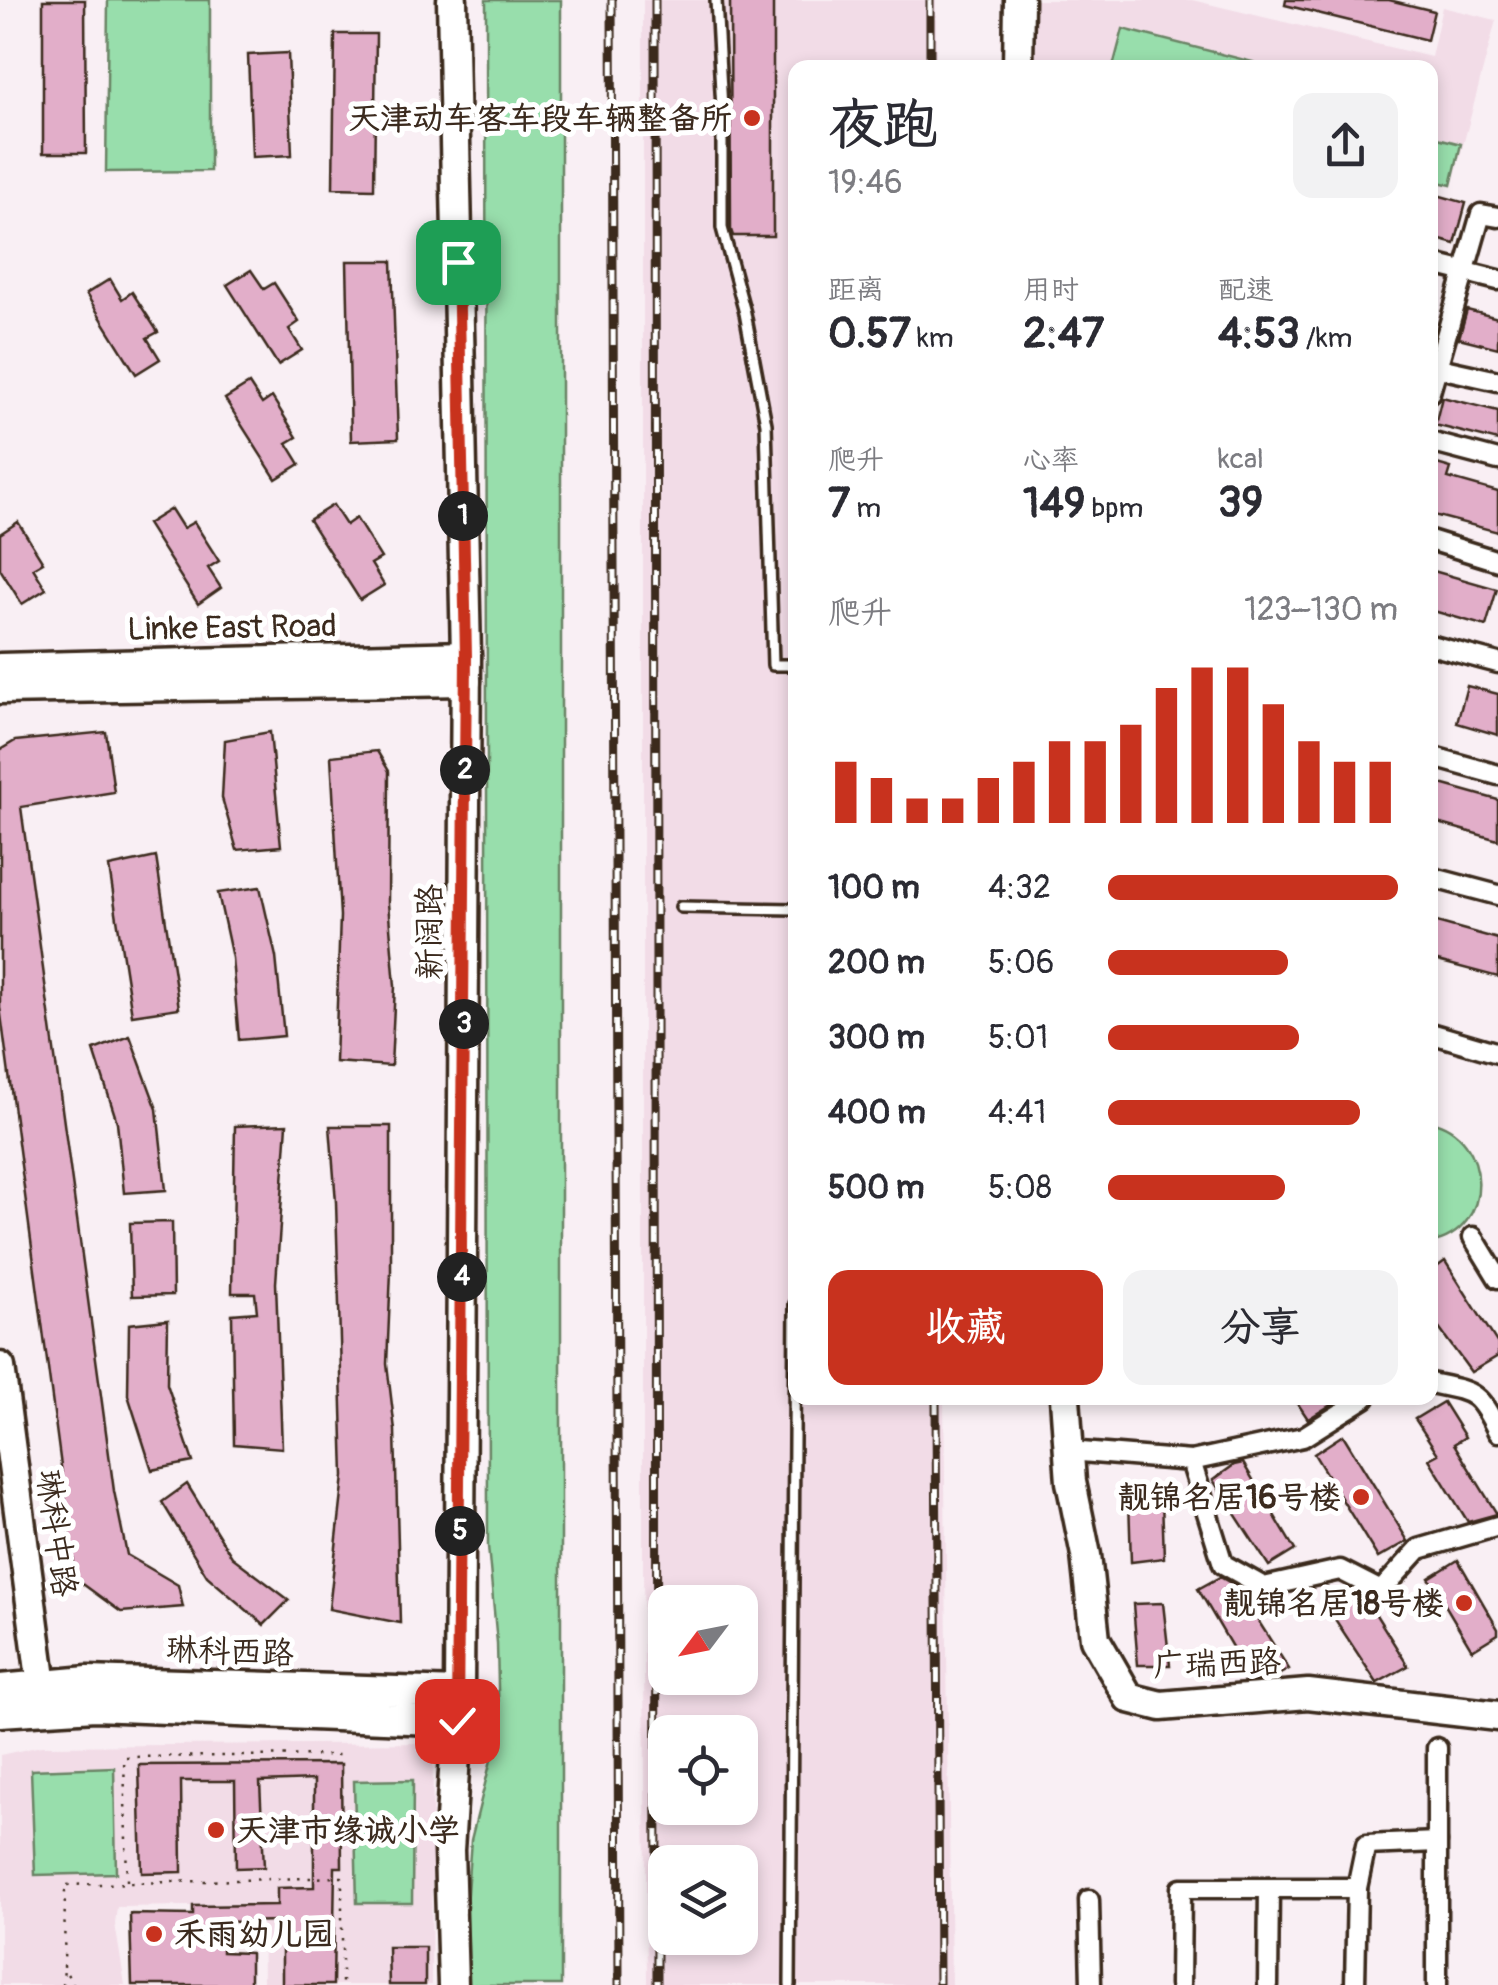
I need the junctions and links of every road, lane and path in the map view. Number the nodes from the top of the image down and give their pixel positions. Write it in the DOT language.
graph roads {
  1 [pos="452,0"];
  2 [pos="716,0"];
  3 [pos="1019,0"];
  4 [pos="1018,60"];
  5 [pos="1498,217"];
  6 [pos="1438,265"];
  7 [pos="1464,272"];
  8 [pos="1498,280"];
  9 [pos="1438,354"];
  10 [pos="1438,368"];
  11 [pos="1498,381"];
  12 [pos="1438,444"];
  13 [pos="1498,460"];
  14 [pos="1438,543"];
  15 [pos="1498,562"];
  16 [pos="1438,647"];
  17 [pos="1498,663"];
  18 [pos="788,665"];
  19 [pos="0,668"];
  20 [pos="466,668"];
  21 [pos="0,689"];
  22 [pos="1438,758"];
  23 [pos="1498,775"];
  24 [pos="1438,880"];
  25 [pos="1498,896"];
  26 [pos="681,907"];
  27 [pos="788,909"];
  28 [pos="1438,1035"];
  29 [pos="1498,1053"];
  30 [pos="1473,1237"];
  31 [pos="1498,1278"];
  32 [pos="0,1367"];
  33 [pos="1438,1385"];
  34 [pos="794,1405"];
  35 [pos="1065,1405"];
  36 [pos="1354,1405"];
  37 [pos="1498,1432"];
  38 [pos="0,1439"];
  39 [pos="1069,1452"];
  40 [pos="1191,1461"];
  41 [pos="1498,1526"];
  42 [pos="0,1689"];
  43 [pos="39,1697"];
  44 [pos="458,1707"];
  45 [pos="0,1712"];
  46 [pos="1498,1716"];
  47 [pos="1436,1748"];
  48 [pos="340,1756"];
  49 [pos="1436,1842"];
  50 [pos="127,1883"];
  51 [pos="1269,1888"];
  52 [pos="1357,1888"];
  53 [pos="1089,1900"];
  54 [pos="64,1969"];
  55 [pos="62,1985"];
  56 [pos="74,1985"];
  57 [pos="342,1985"];
  58 [pos="452,1985"];
  59 [pos="790,1985"];
  60 [pos="1090,1985"];
  61 [pos="1180,1985"];
  62 [pos="1268,1985"];
  63 [pos="1355,1985"];
  64 [pos="1436,1985"];
  1 -- 20 [label="street, 新阔路"];
  2 -- 18 [label="lane"];
  3 -- 4 [label="street"];
  5 -- 7 [label="street"];
  6 -- 7 [label="street"];
  7 -- 8 [label="street"];
  7 -- 9 [label="street"];
  10 -- 11 [label="street"];
  12 -- 13 [label="street"];
  14 -- 15 [label="street"];
  16 -- 17 [label="street"];
  19 -- 20 [label="street, Linke East Road"];
  20 -- 21 [label="street, Linke East Road"];
  20 -- 44 [label="street, 新阔路"];
  22 -- 23 [label="street"];
  24 -- 25 [label="street"];
  26 -- 27 [label="lane"];
  28 -- 29 [label="street"];
  30 -- 31 [label="street"];
  32 -- 43 [label="street, 琳科中路"];
  33 -- 37 [label="street"];
  34 -- 59 [label="lane"];
  35 -- 39 [label="street, 广瑞西路"];
  36 -- 40 [label="street"];
  38 -- 43 [label="street, 琳科中路"];
  39 -- 40 [label="street"];
  39 -- 46 [label="street, 广瑞西路"];
  40 -- 41 [label="street"];
  42 -- 43 [label="street, 琳科西路"];
  43 -- 44 [label="street, 琳科西路"];
  43 -- 45 [label="street, 琳科西路"];
  44 -- 58 [label="street, 新阔路"];
  47 -- 49 [label="street"];
  48 -- 50 [label="path"];
  49 -- 52 [label="street"];
  49 -- 64 [label="street"];
  50 -- 54 [label="path"];
  50 -- 57 [label="path"];
  51 -- 52 [label="street"];
  51 -- 61 [label="street"];
  51 -- 62 [label="street"];
  52 -- 63 [label="street"];
  53 -- 60 [label="street"];
  54 -- 55 [label="path"];
  54 -- 56 [label="path"];
}
